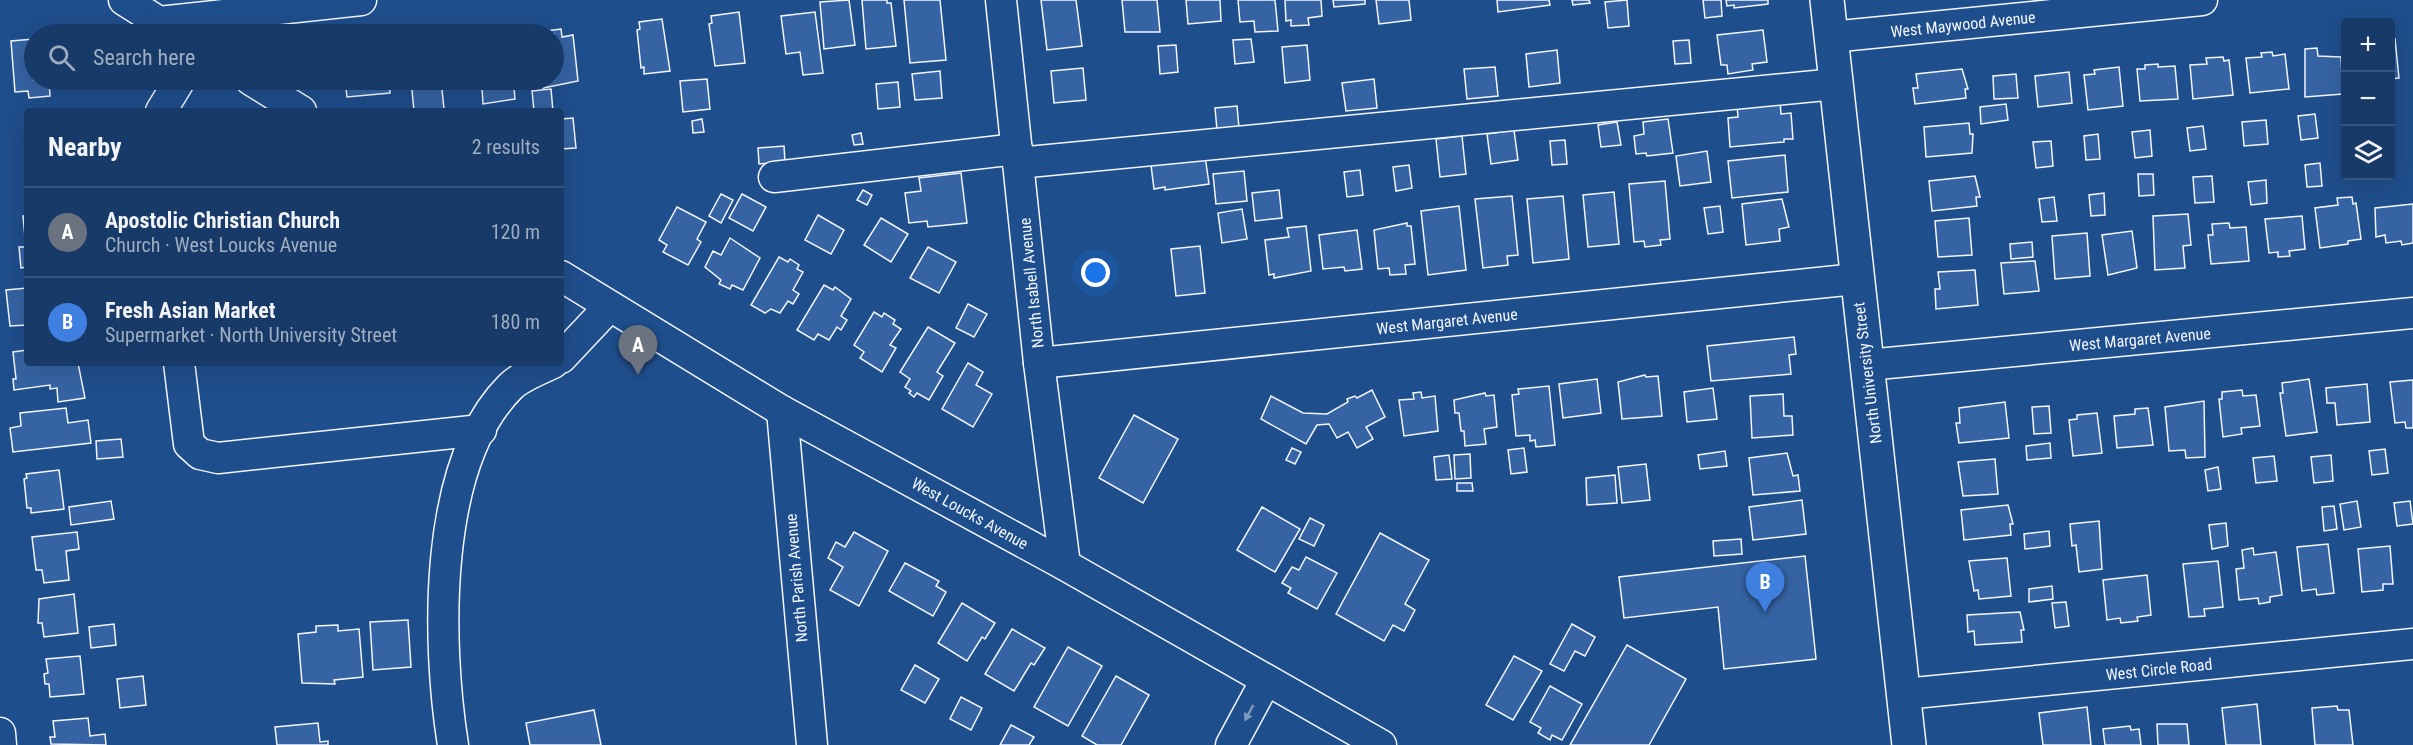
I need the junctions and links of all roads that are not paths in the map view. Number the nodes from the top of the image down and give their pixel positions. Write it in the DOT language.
graph roads {
  1 [pos="124,0"];
  2 [pos="361,0"];
  3 [pos="1001,0"];
  4 [pos="1827,0"];
  5 [pos="2202,0"];
  6 [pos="163,24"];
  7 [pos="196,24"];
  8 [pos="1831,37"];
  9 [pos="1836,84"];
  10 [pos="174,90"];
  11 [pos="267,90"];
  12 [pos="162,108"];
  13 [pos="296,108"];
  14 [pos="1018,156"];
  15 [pos="774,177"];
  16 [pos="564,278"];
  17 [pos="1856,279"];
  18 [pos="609,307"];
  19 [pos="2413,313"];
  20 [pos="564,355"];
  21 [pos="1039,363"];
  22 [pos="1867,365"];
  23 [pos="179,366"];
  24 [pos="547,366"];
  25 [pos="782,411"];
  26 [pos="481,430"];
  27 [pos="1065,565"];
  28 [pos="2413,644"];
  29 [pos="1266,680"];
  30 [pos="1904,694"];
  31 [pos="0,733"];
  32 [pos="1,745"];
  33 [pos="453,745"];
  34 [pos="812,745"];
  35 [pos="1231,745"];
  36 [pos="1381,745"];
  37 [pos="1909,745"];
  1 -- 6 [label="street"];
  2 -- 7 [label="street"];
  3 -- 14 [label="street, North Isabell Avenue"];
  4 -- 8 [label="main road, North University Street"];
  5 -- 8 [label="street, West Maywood Avenue"];
  8 -- 9 [label="main road, North University Street"];
  9 -- 14 [label="street"];
  9 -- 17 [label="main road, North University Street"];
  10 -- 12 [label="street"];
  11 -- 13 [label="street"];
  14 -- 15 [label="street"];
  14 -- 21 [label="street, North Isabell Avenue"];
  16 -- 18 [label="street, West Loucks Avenue"];
  17 -- 21 [label="street, West Margaret Avenue"];
  17 -- 22 [label="main road, North University Street"];
  18 -- 20 [label="street"];
  18 -- 25 [label="street, West Loucks Avenue"];
  19 -- 22 [label="street, West Margaret Avenue"];
  21 -- 27 [label="street, North Isabell Avenue"];
  22 -- 30 [label="main road, North University Street"];
  23 -- 26 [label="street"];
  24 -- 26 [label="street"];
  25 -- 27 [label="street, West Loucks Avenue"];
  25 -- 34 [label="street, North Parish Avenue"];
  26 -- 33 [label="street"];
  27 -- 29 [label="street, West Loucks Avenue"];
  28 -- 30 [label="street, West Circle Road"];
  29 -- 35 [label="street, one-way"];
  29 -- 36 [label="street, West Loucks Avenue"];
  30 -- 37 [label="main road, North University Street"];
  31 -- 32 [label="street"];
}
